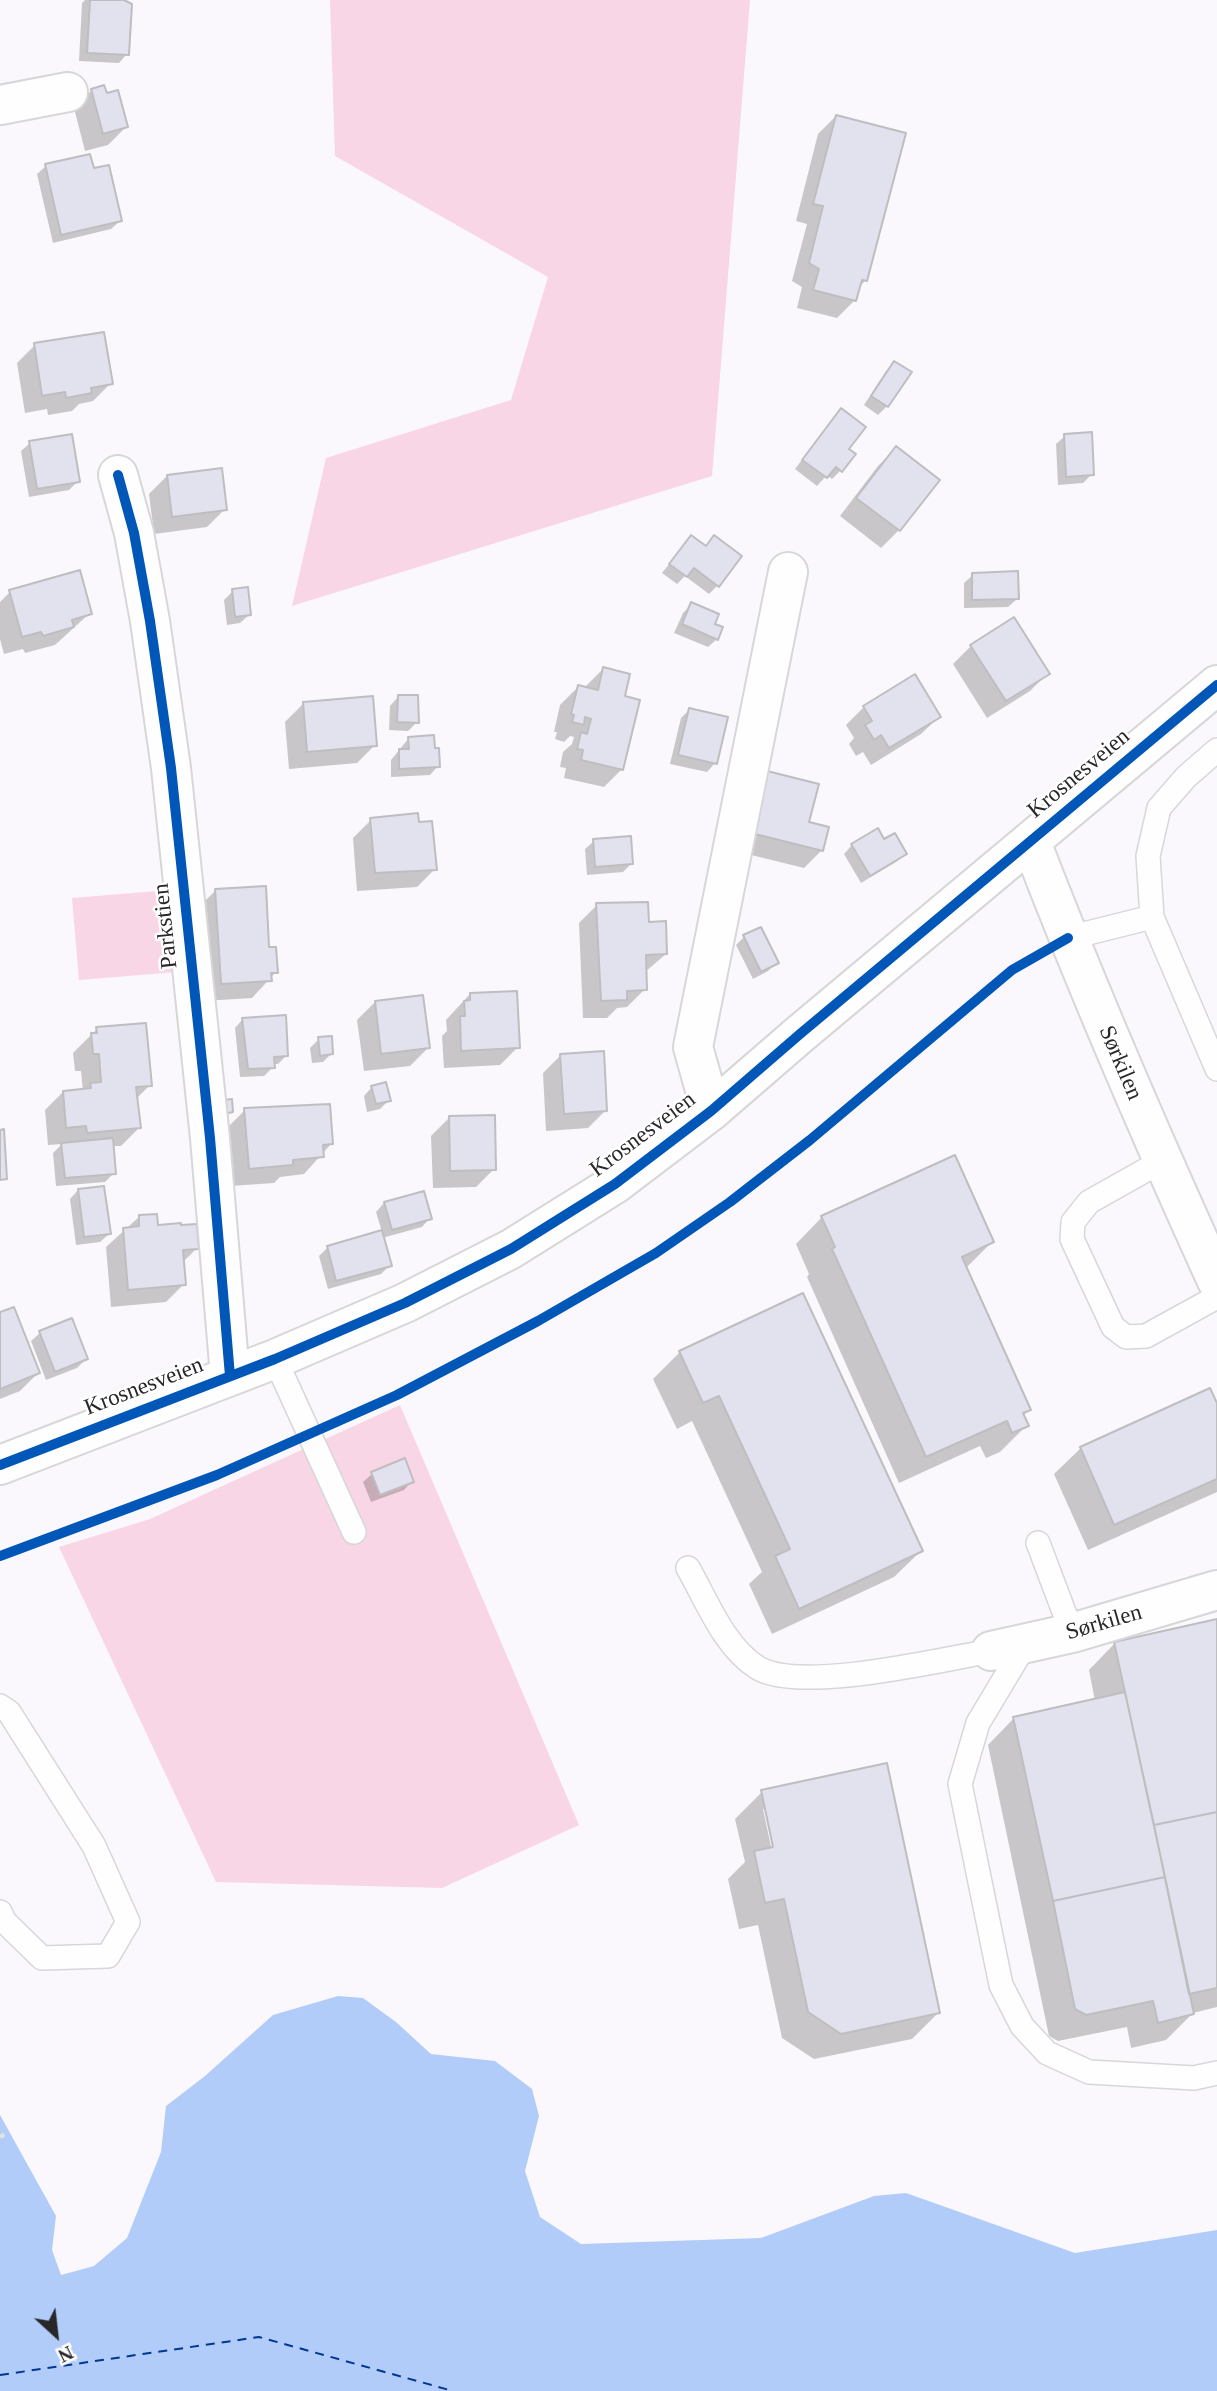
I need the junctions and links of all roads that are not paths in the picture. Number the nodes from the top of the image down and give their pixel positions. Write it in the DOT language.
graph roads {
  1 [pos="68,92"];
  2 [pos="0,105"];
  3 [pos="118,475"];
  4 [pos="788,572"];
  5 [pos="1217,685"];
  6 [pos="1217,751"];
  7 [pos="1031,842"];
  8 [pos="1152,917"];
  9 [pos="1068,938"];
  10 [pos="1217,1069"];
  11 [pos="712,1111"];
  12 [pos="1162,1161"];
  13 [pos="1216,1281"];
  14 [pos="275,1359"];
  15 [pos="230,1376"];
  16 [pos="0,1465"];
  17 [pos="354,1532"];
  18 [pos="1038,1543"];
  19 [pos="688,1568"];
  20 [pos="1217,1590"];
  21 [pos="1072,1633"];
  22 [pos="1008,1647"];
  23 [pos="0,1706"];
  24 [pos="0,1912"];
  25 [pos="1217,2073"];
  1 -- 2 [label="street"];
  3 -- 15 [label="street, Parkstien"];
  4 -- 11 [label="street"];
  5 -- 7 [label="street, Krosnesveien"];
  6 -- 8 [label="lane"];
  7 -- 9 [label="street, Sørkilen"];
  7 -- 11 [label="street, Krosnesveien"];
  8 -- 9 [label="lane"];
  8 -- 10 [label="lane"];
  9 -- 12 [label="street, Sørkilen"];
  11 -- 14 [label="street, Krosnesveien"];
  12 -- 13 [label="street, Sørkilen"];
  12 -- 13 [label="lane"];
  14 -- 15 [label="street, Krosnesveien"];
  14 -- 17 [label="lane"];
  15 -- 16 [label="street, Krosnesveien"];
  18 -- 21 [label="lane"];
  19 -- 22 [label="lane"];
  20 -- 21 [label="street, Sørkilen"];
  21 -- 22 [label="street, Sørkilen"];
  22 -- 25 [label="lane"];
  23 -- 24 [label="lane"];
}
